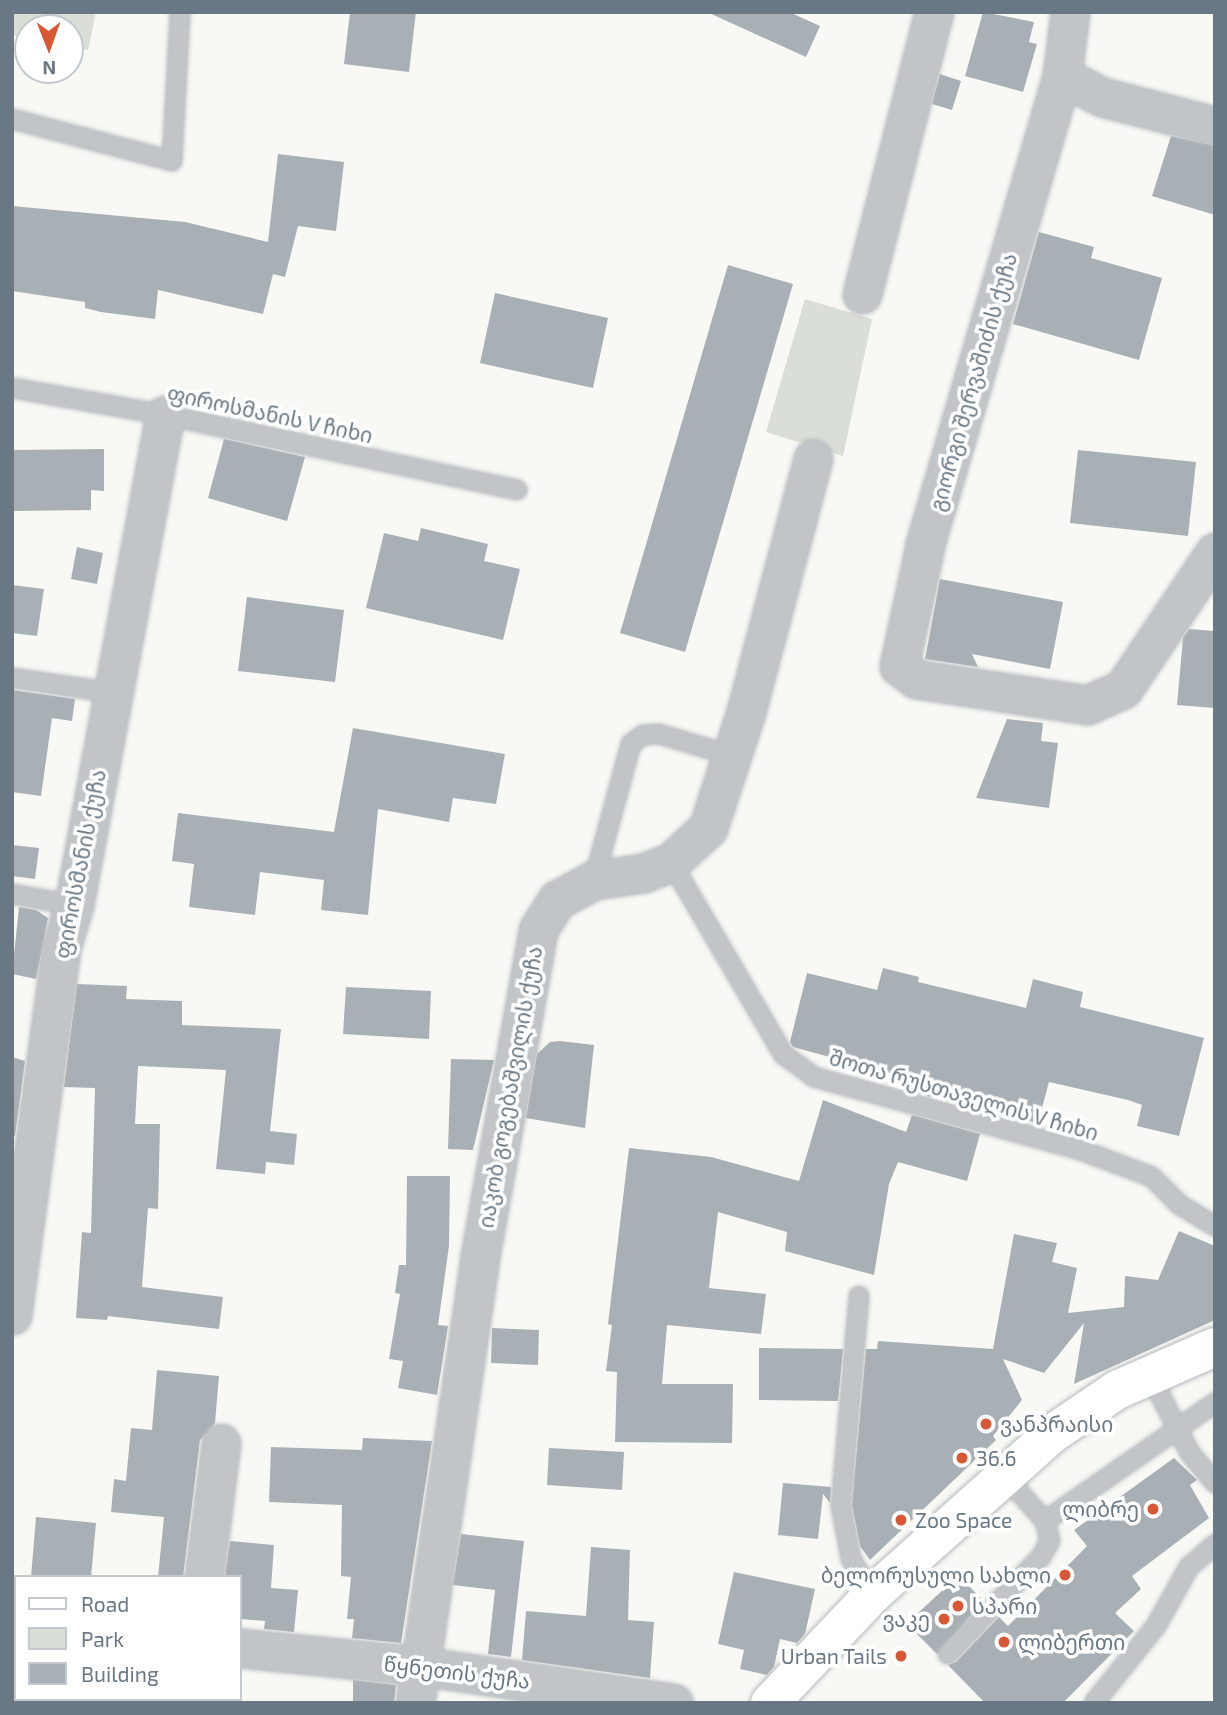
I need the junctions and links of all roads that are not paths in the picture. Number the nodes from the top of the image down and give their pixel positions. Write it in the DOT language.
graph roads {
  1 [pos="180,12"];
  2 [pos="934,12"];
  3 [pos="1070,12"];
  4 [pos="1062,76"];
  5 [pos="12,120"];
  6 [pos="1215,126"];
  7 [pos="862,294"];
  8 [pos="12,388"];
  9 [pos="165,415"];
  10 [pos="813,459"];
  11 [pos="517,490"];
  12 [pos="1215,552"];
  13 [pos="12,678"];
  14 [pos="113,693"];
  15 [pos="733,756"];
  16 [pos="671,862"];
  17 [pos="594,880"];
  18 [pos="12,894"];
  19 [pos="74,905"];
  20 [pos="1215,1226"];
  21 [pos="859,1296"];
  22 [pos="12,1315"];
  23 [pos="1215,1347"];
  24 [pos="1150,1376"];
  25 [pos="1215,1403"];
  26 [pos="1177,1428"];
  27 [pos="221,1443"];
  28 [pos="1005,1476"];
  29 [pos="1215,1483"];
  30 [pos="1045,1521"];
  31 [pos="1215,1544"];
  32 [pos="204,1575"];
  33 [pos="872,1595"];
  34 [pos="242,1648"];
  35 [pos="948,1654"];
  36 [pos="420,1665"];
  37 [pos="415,1703"];
  38 [pos="673,1703"];
  39 [pos="770,1703"];
  40 [pos="1094,1703"];
  1 -- 5 [label="lane"];
  2 -- 7 [label="street"];
  3 -- 4 [label="street, გიორგი შერვაშიძის ქუჩა"];
  4 -- 6 [label="street"];
  4 -- 12 [label="street, გიორგი შერვაშიძის ქუჩა"];
  8 -- 9 [label="lane, ფიროსმანის V ჩიხი"];
  9 -- 11 [label="lane, ფიროსმანის V ჩიხი"];
  9 -- 14 [label="street, ფიროსმანის ქუჩა"];
  10 -- 15 [label="street, იაკობ გოგებაშვილის ქუჩა"];
  13 -- 14 [label="lane"];
  14 -- 19 [label="street, ფიროსმანის ქუჩა"];
  15 -- 16 [label="street, იაკობ გოგებაშვილის ქუჩა"];
  15 -- 17 [label="lane"];
  16 -- 17 [label="street, იაკობ გოგებაშვილის ქუჩა"];
  16 -- 20 [label="lane, შოთა რუსთაველის V ჩიხი"];
  17 -- 36 [label="street, იაკობ გოგებაშვილის ქუჩა"];
  18 -- 19 [label="lane"];
  19 -- 22 [label="street, ფიროსმანის ქუჩა"];
  21 -- 33 [label="lane"];
  23 -- 24 [label="main road"];
  24 -- 26 [label="lane"];
  24 -- 28 [label="main road"];
  25 -- 26 [label="lane"];
  26 -- 29 [label="lane"];
  26 -- 30 [label="lane"];
  27 -- 32 [label="street"];
  28 -- 30 [label="lane"];
  28 -- 33 [label="main road"];
  30 -- 35 [label="lane"];
  31 -- 40 [label="lane"];
  33 -- 39 [label="main road"];
  34 -- 36 [label="street, წყნეთის ქუჩა"];
  36 -- 37 [label="street, იაკობ გოგებაშვილის ქუჩა"];
  36 -- 38 [label="street, წყნეთის ქუჩა"];
}
